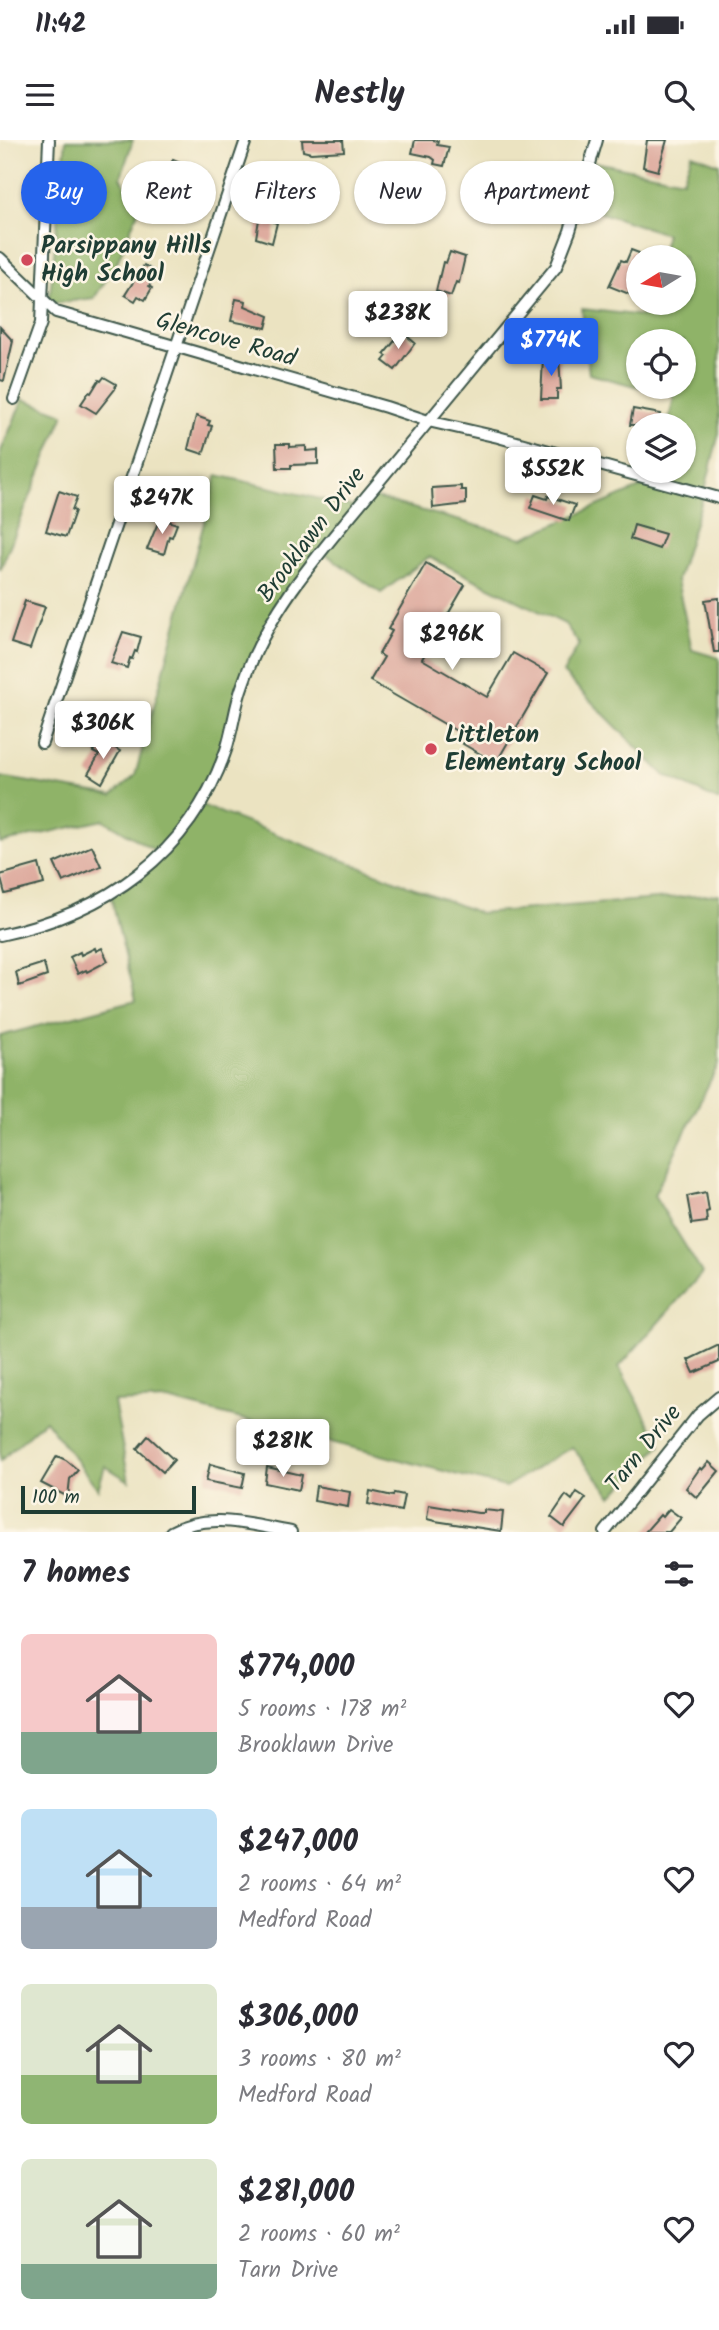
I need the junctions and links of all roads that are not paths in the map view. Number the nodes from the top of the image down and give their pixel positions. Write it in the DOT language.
graph roads {
  1 [pos="49,140"];
  2 [pos="246,140"];
  3 [pos="596,140"];
  4 [pos="0,258"];
  5 [pos="42,298"];
  6 [pos="175,348"];
  7 [pos="14,399"];
  8 [pos="428,421"];
  9 [pos="719,498"];
  10 [pos="42,743"];
  11 [pos="0,935"];
  12 [pos="719,1397"];
  13 [pos="171,1532"];
  14 [pos="291,1532"];
  15 [pos="605,1532"];
  1 -- 5 [label="street"];
  2 -- 6 [label="street"];
  3 -- 8 [label="street, Brooklawn Drive"];
  4 -- 5 [label="street, Glencove Road"];
  5 -- 6 [label="street, Glencove Road"];
  5 -- 7 [label="street"];
  6 -- 8 [label="street, Glencove Road"];
  6 -- 10 [label="street"];
  8 -- 9 [label="street, Glencove Road"];
  8 -- 11 [label="street, Brooklawn Drive"];
  12 -- 15 [label="street, Tarn Drive"];
  13 -- 14 [label="street"];
}
